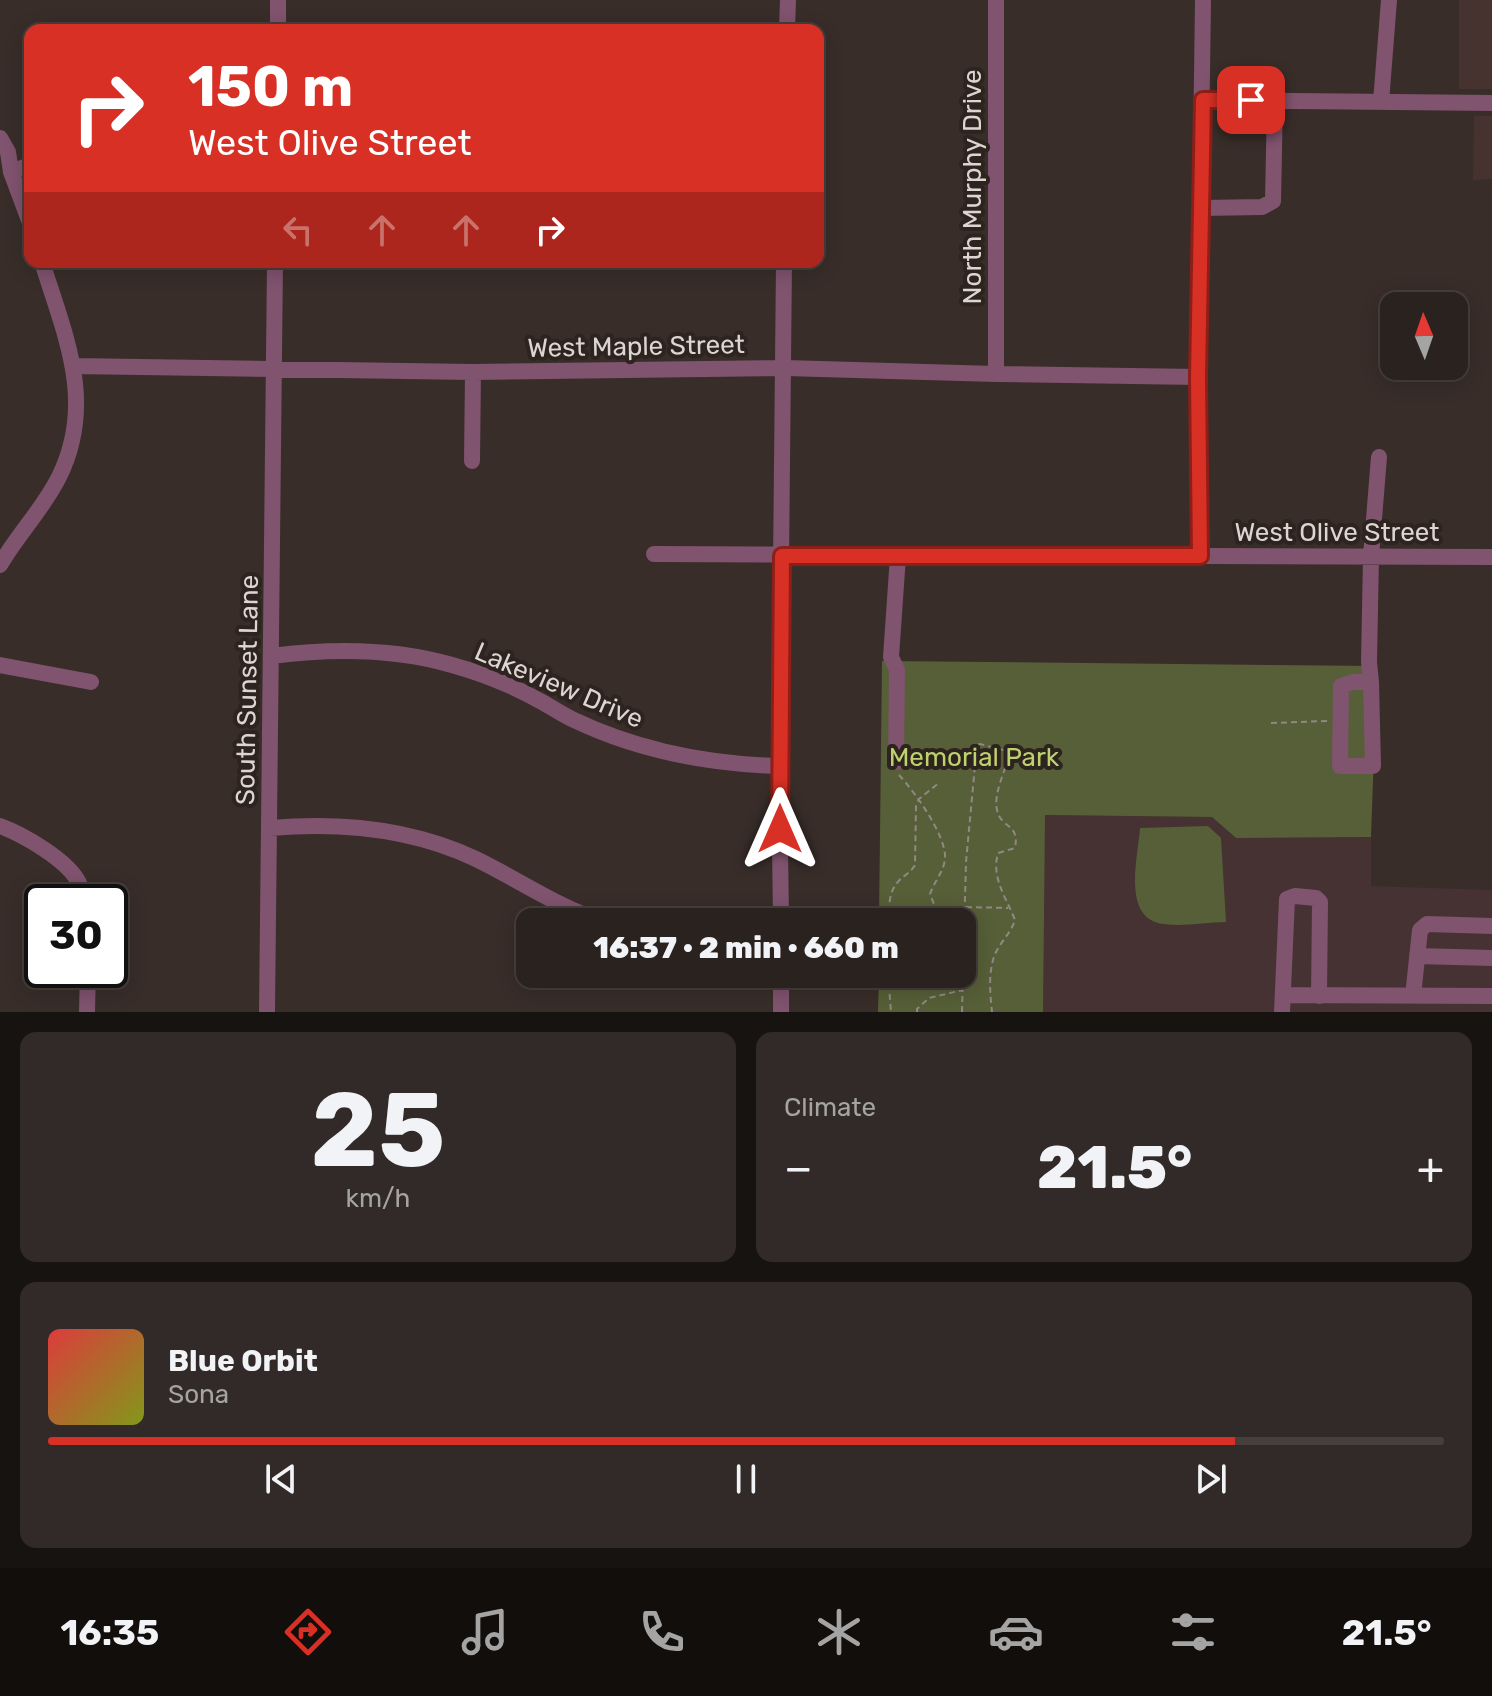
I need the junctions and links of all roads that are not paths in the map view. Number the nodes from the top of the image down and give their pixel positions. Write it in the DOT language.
graph roads {
  1 [pos="278,0"];
  2 [pos="788,0"];
  3 [pos="996,0"];
  4 [pos="1203,0"];
  5 [pos="1389,0"];
  6 [pos="278,24"];
  7 [pos="787,24"];
  8 [pos="1203,100"];
  9 [pos="1275,100"];
  10 [pos="1381,102"];
  11 [pos="1492,103"];
  12 [pos="0,138"];
  13 [pos="6,168"];
  14 [pos="1201,208"];
  15 [pos="24,209"];
  16 [pos="44,268"];
  17 [pos="275,268"];
  18 [pos="784,268"];
  19 [pos="74,366"];
  20 [pos="273,367"];
  21 [pos="785,368"];
  22 [pos="473,372"];
  23 [pos="996,374"];
  24 [pos="1198,377"];
  25 [pos="1379,457"];
  26 [pos="472,461"];
  27 [pos="654,554"];
  28 [pos="782,556"];
  29 [pos="898,556"];
  30 [pos="1200,556"];
  31 [pos="1371,556"];
  32 [pos="1492,557"];
  33 [pos="0,565"];
  34 [pos="272,656"];
  35 [pos="0,665"];
  36 [pos="91,682"];
  37 [pos="1371,682"];
  38 [pos="896,762"];
  39 [pos="779,766"];
  40 [pos="0,826"];
  41 [pos="270,828"];
  42 [pos="79,884"];
  43 [pos="569,908"];
  44 [pos="781,908"];
  45 [pos="1492,926"];
  46 [pos="1417,956"];
  47 [pos="1492,958"];
  48 [pos="88,988"];
  49 [pos="781,988"];
  50 [pos="1319,996"];
  51 [pos="1413,996"];
  52 [pos="1492,996"];
  53 [pos="1283,1004"];
  54 [pos="87,1012"];
  55 [pos="267,1012"];
  56 [pos="781,1012"];
  1 -- 6 [label="street"];
  2 -- 7 [label="street"];
  3 -- 23 [label="street, North Murphy Drive"];
  4 -- 8 [label="street"];
  5 -- 10 [label="street"];
  8 -- 9 [label="street"];
  8 -- 14 [label="street"];
  9 -- 10 [label="street"];
  9 -- 14 [label="street"];
  10 -- 11 [label="street"];
  12 -- 13 [label="street"];
  13 -- 15 [label="street"];
  14 -- 24 [label="street"];
  16 -- 19 [label="street"];
  17 -- 20 [label="street, South Sunset Lane"];
  18 -- 21 [label="street"];
  19 -- 20 [label="street, West Maple Street"];
  19 -- 33 [label="street"];
  20 -- 22 [label="street, West Maple Street"];
  20 -- 34 [label="street, South Sunset Lane"];
  21 -- 22 [label="street, West Maple Street"];
  21 -- 23 [label="street, West Maple Street"];
  21 -- 28 [label="street"];
  22 -- 26 [label="street"];
  23 -- 24 [label="street, West Maple Street"];
  24 -- 30 [label="street"];
  25 -- 31 [label="street"];
  27 -- 28 [label="street, West Olive Street"];
  28 -- 29 [label="street, West Olive Street"];
  28 -- 39 [label="street"];
  29 -- 30 [label="street, West Olive Street"];
  29 -- 38 [label="street"];
  30 -- 31 [label="street, West Olive Street"];
  31 -- 32 [label="street, West Olive Street"];
  31 -- 37 [label="street"];
  34 -- 39 [label="street, Lakeview Drive"];
  34 -- 41 [label="street, South Sunset Lane"];
  35 -- 36 [label="street"];
  37 -- 37 [label="street"];
  39 -- 44 [label="street"];
  40 -- 42 [label="street"];
  41 -- 43 [label="street"];
  41 -- 55 [label="street, South Sunset Lane"];
  45 -- 46 [label="street"];
  46 -- 47 [label="street"];
  46 -- 51 [label="street"];
  48 -- 54 [label="street"];
  49 -- 56 [label="street"];
  50 -- 51 [label="street"];
  50 -- 53 [label="street"];
  50 -- 53 [label="street"];
  51 -- 52 [label="street"];
}
